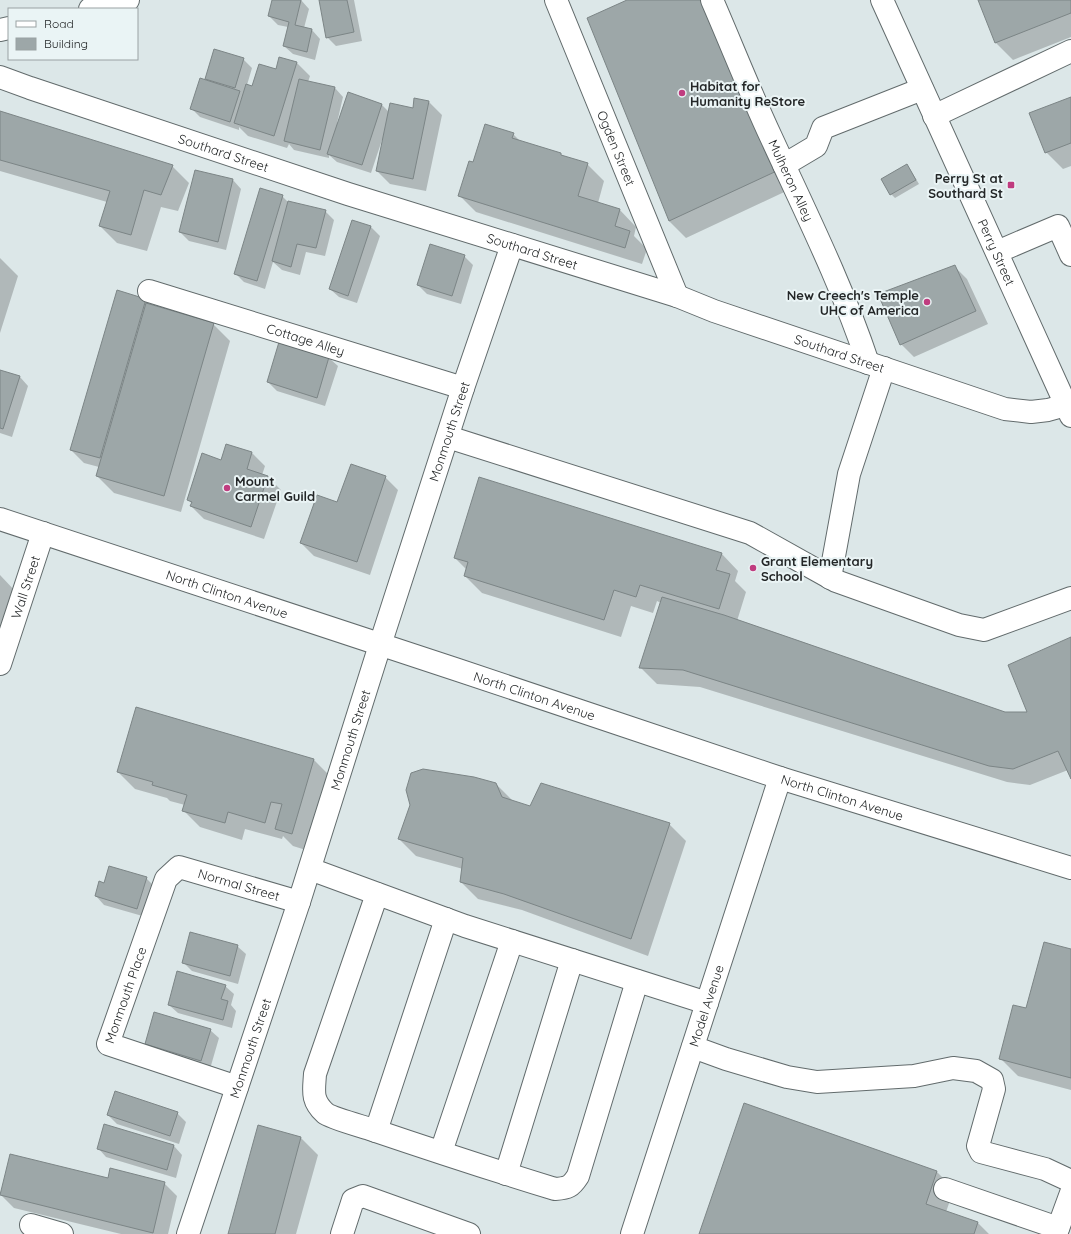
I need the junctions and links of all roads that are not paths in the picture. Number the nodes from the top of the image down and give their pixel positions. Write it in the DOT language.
graph roads {
  1 [pos="128,0"];
  2 [pos="556,0"];
  3 [pos="712,0"];
  4 [pos="882,0"];
  5 [pos="94,8"];
  6 [pos="1071,51"];
  7 [pos="0,77"];
  8 [pos="922,89"];
  9 [pos="934,116"];
  10 [pos="784,165"];
  11 [pos="512,245"];
  12 [pos="997,252"];
  13 [pos="1071,255"];
  14 [pos="149,291"];
  15 [pos="676,296"];
  16 [pos="876,365"];
  17 [pos="1063,379"];
  18 [pos="463,388"];
  19 [pos="1068,410"];
  20 [pos="448,437"];
  21 [pos="0,519"];
  22 [pos="43,533"];
  23 [pos="830,578"];
  24 [pos="1071,598"];
  25 [pos="380,645"];
  26 [pos="0,664"];
  27 [pos="780,778"];
  28 [pos="179,867"];
  29 [pos="1071,868"];
  30 [pos="310,869"];
  31 [pos="377,894"];
  32 [pos="299,902"];
  33 [pos="446,919"];
  34 [pos="512,941"];
  35 [pos="572,960"];
  36 [pos="637,981"];
  37 [pos="707,1003"];
  38 [pos="693,1047"];
  39 [pos="237,1087"];
  40 [pos="376,1131"];
  41 [pos="441,1152"];
  42 [pos="506,1174"];
  43 [pos="1071,1181"];
  44 [pos="945,1189"];
  45 [pos="1071,1193"];
  46 [pos="31,1225"];
  47 [pos="1057,1231"];
  48 [pos="62,1234"];
  49 [pos="188,1234"];
  50 [pos="342,1234"];
  51 [pos="469,1234"];
  52 [pos="632,1234"];
  1 -- 5 [label="street"];
  2 -- 15 [label="street, Ogden Street"];
  3 -- 10 [label="street, Mulheron Alley"];
  4 -- 8 [label="street, Perry Street"];
  6 -- 9 [label="street"];
  7 -- 11 [label="street, Southard Street"];
  8 -- 9 [label="street, Perry Street"];
  8 -- 10 [label="street"];
  9 -- 12 [label="street, Perry Street"];
  10 -- 16 [label="street, Mulheron Alley"];
  11 -- 15 [label="street, Southard Street"];
  11 -- 18 [label="street, Monmouth Street"];
  12 -- 13 [label="street"];
  12 -- 17 [label="street, Perry Street"];
  14 -- 18 [label="street, Cottage Alley"];
  15 -- 16 [label="street, Southard Street"];
  16 -- 19 [label="street, Southard Street"];
  16 -- 23 [label="street"];
  17 -- 19 [label="street, Perry Street"];
  18 -- 20 [label="street, Monmouth Street"];
  20 -- 23 [label="street"];
  20 -- 25 [label="street, Monmouth Street"];
  21 -- 22 [label="street, North Clinton Avenue"];
  22 -- 25 [label="street, North Clinton Avenue"];
  22 -- 26 [label="street, Wall Street"];
  23 -- 24 [label="street"];
  25 -- 27 [label="street, North Clinton Avenue"];
  25 -- 30 [label="street, Monmouth Street"];
  27 -- 29 [label="street, North Clinton Avenue"];
  27 -- 37 [label="street, Model Avenue"];
  28 -- 32 [label="street, Normal Street"];
  28 -- 39 [label="street, Monmouth Place"];
  30 -- 31 [label="street"];
  30 -- 32 [label="street, Monmouth Street"];
  31 -- 33 [label="street"];
  31 -- 40 [label="street"];
  32 -- 39 [label="street, Monmouth Street"];
  33 -- 34 [label="street"];
  33 -- 40 [label="street"];
  34 -- 35 [label="street"];
  34 -- 41 [label="street"];
  35 -- 36 [label="street"];
  35 -- 42 [label="street"];
  36 -- 37 [label="street"];
  36 -- 42 [label="street"];
  37 -- 38 [label="street, Model Avenue"];
  38 -- 43 [label="street"];
  38 -- 52 [label="street, Model Avenue"];
  39 -- 49 [label="street, Monmouth Street"];
  40 -- 41 [label="street"];
  41 -- 42 [label="street"];
  44 -- 47 [label="street"];
  45 -- 47 [label="street"];
  46 -- 48 [label="street"];
  50 -- 51 [label="street"];
}
